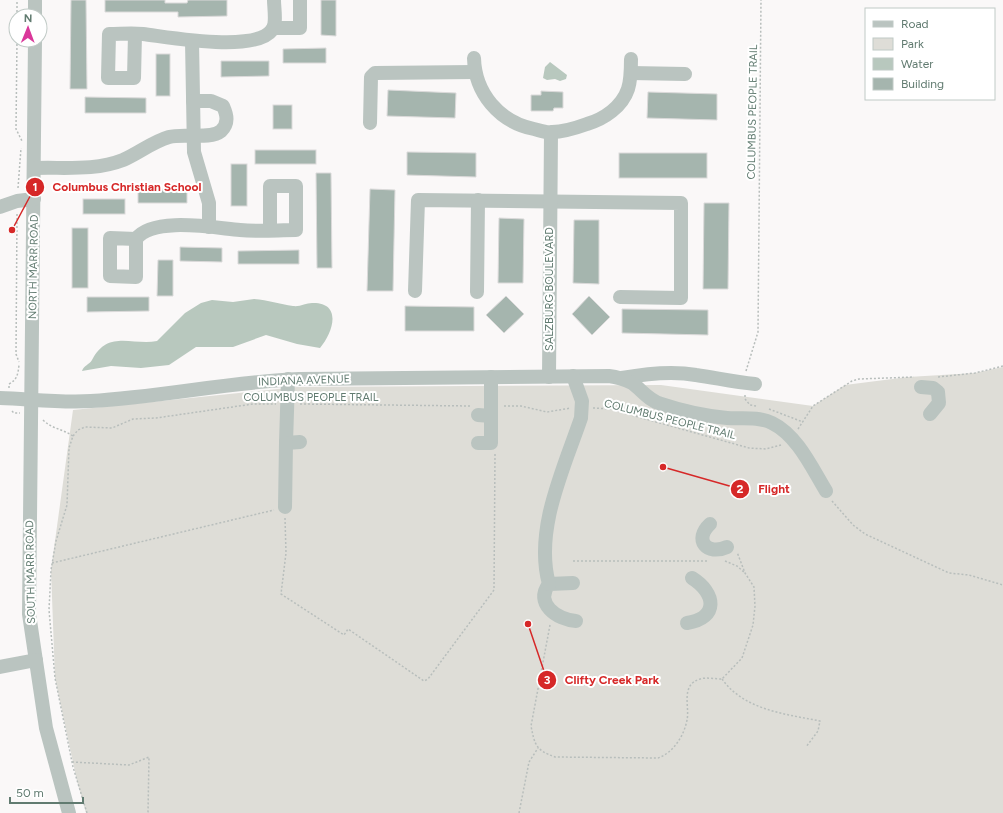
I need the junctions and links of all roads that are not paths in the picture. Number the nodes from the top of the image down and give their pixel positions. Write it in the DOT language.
graph roads {
  1 [pos="274,0"];
  2 [pos="300,0"];
  3 [pos="274,28"];
  4 [pos="135,34"];
  5 [pos="192,41"];
  6 [pos="35,48"];
  7 [pos="474,58"];
  8 [pos="631,59"];
  9 [pos="474,72"];
  10 [pos="630,73"];
  11 [pos="686,74"];
  12 [pos="193,101"];
  13 [pos="370,123"];
  14 [pos="551,133"];
  15 [pos="193,136"];
  16 [pos="35,168"];
  17 [pos="34,199"];
  18 [pos="478,200"];
  19 [pos="550,201"];
  20 [pos="0,207"];
  21 [pos="209,226"];
  22 [pos="270,230"];
  23 [pos="136,239"];
  24 [pos="415,291"];
  25 [pos="477,292"];
  26 [pos="620,297"];
  27 [pos="573,376"];
  28 [pos="491,377"];
  29 [pos="549,377"];
  30 [pos="615,377"];
  31 [pos="288,379"];
  32 [pos="919,382"];
  33 [pos="750,383"];
  34 [pos="4,398"];
  35 [pos="30,405"];
  36 [pos="930,414"];
  37 [pos="484,443"];
  38 [pos="826,491"];
  39 [pos="285,507"];
  40 [pos="710,524"];
  41 [pos="730,547"];
  42 [pos="692,578"];
  43 [pos="549,584"];
  44 [pos="573,584"];
  45 [pos="576,621"];
  46 [pos="687,623"];
  47 [pos="36,660"];
  48 [pos="0,668"];
  49 [pos="70,813"];
  1 -- 3 [label="street"];
  2 -- 3 [label="street"];
  3 -- 5 [label="street"];
  4 -- 5 [label="street"];
  5 -- 12 [label="street"];
  6 -- 16 [label="street, NORTH MARR ROAD"];
  7 -- 9 [label="street"];
  8 -- 10 [label="street"];
  9 -- 13 [label="street"];
  9 -- 14 [label="street"];
  10 -- 11 [label="street"];
  10 -- 14 [label="street"];
  12 -- 15 [label="street"];
  12 -- 15 [label="street"];
  14 -- 19 [label="street, SALZBURG BOULEVARD"];
  15 -- 16 [label="street"];
  15 -- 21 [label="street"];
  16 -- 17 [label="street, NORTH MARR ROAD"];
  17 -- 20 [label="street"];
  17 -- 35 [label="street, NORTH MARR ROAD"];
  18 -- 19 [label="street"];
  18 -- 24 [label="street"];
  18 -- 25 [label="street"];
  19 -- 26 [label="street"];
  19 -- 29 [label="street, SALZBURG BOULEVARD"];
  21 -- 22 [label="street"];
  21 -- 23 [label="street"];
  27 -- 29 [label="street, INDIANA AVENUE"];
  27 -- 30 [label="street, INDIANA AVENUE"];
  27 -- 43 [label="street"];
  28 -- 29 [label="street, INDIANA AVENUE"];
  28 -- 31 [label="street, INDIANA AVENUE"];
  28 -- 37 [label="street"];
  30 -- 33 [label="street, INDIANA AVENUE"];
  30 -- 38 [label="street"];
  31 -- 35 [label="street, INDIANA AVENUE"];
  31 -- 39 [label="street"];
  32 -- 36 [label="street"];
  34 -- 35 [label="street, INDIANA AVENUE"];
  35 -- 47 [label="street, SOUTH MARR ROAD"];
  40 -- 41 [label="street"];
  42 -- 46 [label="street"];
  43 -- 44 [label="street"];
  43 -- 45 [label="street"];
  47 -- 48 [label="street"];
  47 -- 49 [label="street, SOUTH MARR ROAD"];
}
